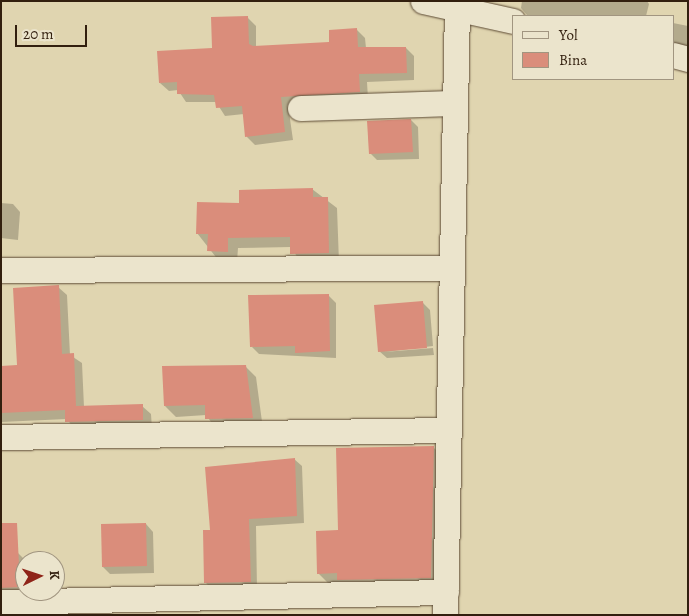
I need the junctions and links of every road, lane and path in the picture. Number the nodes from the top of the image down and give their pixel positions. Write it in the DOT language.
graph roads {
  1 [pos="423,1"];
  2 [pos="457,8"];
  3 [pos="512,21"];
  4 [pos="674,55"];
  5 [pos="688,58"];
  6 [pos="454,103"];
  7 [pos="300,108"];
  8 [pos="452,268"];
  9 [pos="1,270"];
  10 [pos="449,430"];
  11 [pos="1,437"];
  12 [pos="1,602"];
  13 [pos="446,604"];
  14 [pos="82,608"];
  1 -- 2 [label="street"];
  2 -- 3 [label="street"];
  2 -- 6 [label="street"];
  4 -- 5 [label="street"];
  6 -- 7 [label="street"];
  6 -- 8 [label="street"];
  8 -- 9 [label="street"];
  8 -- 10 [label="street"];
  10 -- 11 [label="street"];
  10 -- 13 [label="street"];
  12 -- 14 [label="street"];
  13 -- 14 [label="street"];
}
